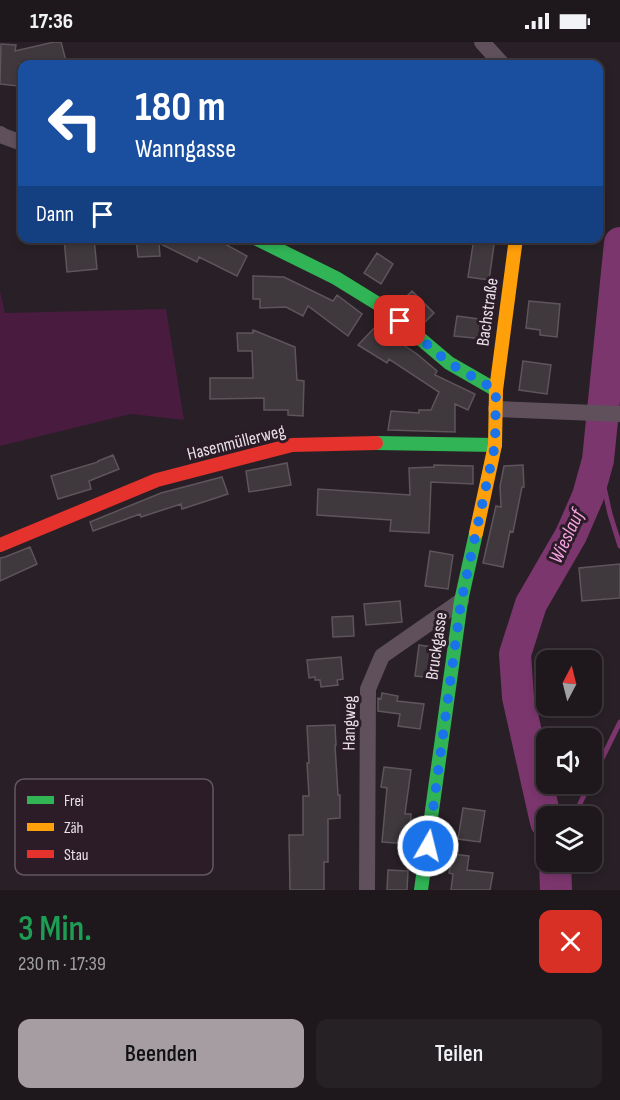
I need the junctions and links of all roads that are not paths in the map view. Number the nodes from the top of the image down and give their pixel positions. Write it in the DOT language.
graph roads {
  1 [pos="482,42"];
  2 [pos="498,60"];
  3 [pos="1,136"];
  4 [pos="18,142"];
  5 [pos="265,243"];
  6 [pos="515,243"];
  7 [pos="496,390"];
  8 [pos="496,409"];
  9 [pos="620,414"];
  10 [pos="495,445"];
  11 [pos="0,545"];
  12 [pos="461,602"];
  13 [pos="367,890"];
  14 [pos="421,890"];
  1 -- 2 [label="street"];
  3 -- 4 [label="street"];
  5 -- 7 [label="street"];
  6 -- 7 [label="street, Bachstraße"];
  7 -- 8 [label="street, Bruckgasse"];
  8 -- 9 [label="street"];
  8 -- 10 [label="street, Bruckgasse"];
  10 -- 11 [label="street, Hasenmüllerweg"];
  10 -- 12 [label="street, Bruckgasse"];
  12 -- 13 [label="street, Hangweg"];
  12 -- 14 [label="street, Bruckgasse"];
}
